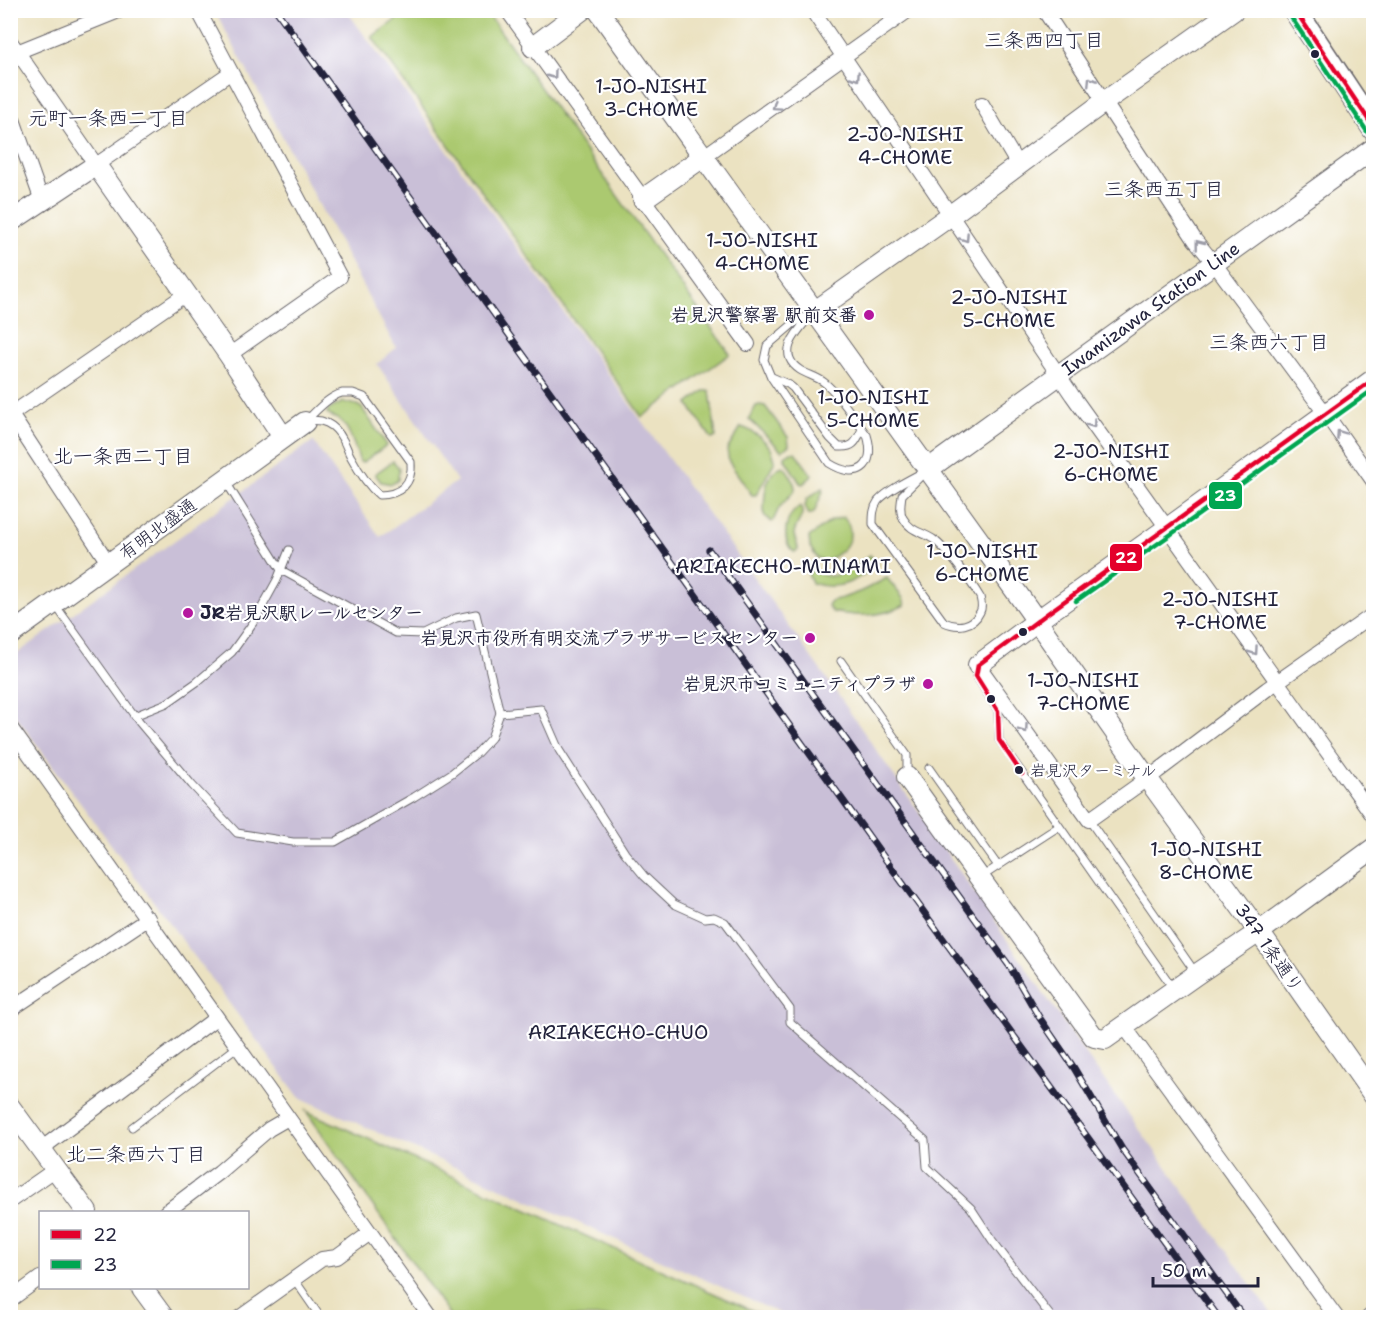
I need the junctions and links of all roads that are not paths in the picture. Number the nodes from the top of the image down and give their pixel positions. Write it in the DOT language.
graph roads {
  1 [pos="121,10"];
  2 [pos="198,10"];
  3 [pos="507,10"];
  4 [pos="582,10"];
  5 [pos="598,10"];
  6 [pos="812,10"];
  7 [pos="909,10"];
  8 [pos="1044,10"];
  9 [pos="1234,10"];
  10 [pos="1295,10"];
  11 [pos="533,47"];
  12 [pos="13,49"];
  13 [pos="843,58"];
  14 [pos="230,73"];
  15 [pos="1104,102"];
  16 [pos="982,104"];
  17 [pos="12,121"];
  18 [pos="1374,129"];
  19 [pos="1374,148"];
  20 [pos="703,157"];
  21 [pos="96,165"];
  22 [pos="1018,165"];
  23 [pos="643,200"];
  24 [pos="42,201"];
  25 [pos="950,216"];
  26 [pos="10,222"];
  27 [pos="1214,262"];
  28 [pos="186,294"];
  29 [pos="814,312"];
  30 [pos="748,344"];
  31 [pos="229,355"];
  32 [pos="1058,376"];
  33 [pos="771,377"];
  34 [pos="1374,379"];
  35 [pos="1325,413"];
  36 [pos="11,414"];
  37 [pos="305,422"];
  38 [pos="862,429"];
  39 [pos="283,437"];
  40 [pos="927,470"];
  41 [pos="224,480"];
  42 [pos="1374,482"];
  43 [pos="1167,528"];
  44 [pos="289,550"];
  45 [pos="109,564"];
  46 [pos="281,570"];
  47 [pos="55,603"];
  48 [pos="1374,614"];
  49 [pos="1037,622"];
  50 [pos="10,635"];
  51 [pos="841,661"];
  52 [pos="978,664"];
  53 [pos="1277,683"];
  54 [pos="500,713"];
  55 [pos="134,716"];
  56 [pos="10,727"];
  57 [pos="929,768"];
  58 [pos="907,777"];
  59 [pos="1147,778"];
  60 [pos="940,803"];
  61 [pos="1374,817"];
  62 [pos="1089,820"];
  63 [pos="1058,827"];
  64 [pos="1374,848"];
  65 [pos="998,866"];
  66 [pos="980,878"];
  67 [pos="147,918"];
  68 [pos="1259,932"];
  69 [pos="1197,974"];
  70 [pos="1174,990"];
  71 [pos="10,1010"];
  72 [pos="216,1018"];
  73 [pos="1124,1026"];
  74 [pos="237,1047"];
  75 [pos="1372,1089"];
  76 [pos="10,1107"];
  77 [pos="288,1118"];
  78 [pos="132,1127"];
  79 [pos="41,1149"];
  80 [pos="56,1169"];
  81 [pos="10,1201"];
  82 [pos="86,1211"];
  83 [pos="167,1211"];
  84 [pos="370,1233"];
  85 [pos="39,1279"];
  86 [pos="294,1279"];
  87 [pos="143,1289"];
  88 [pos="10,1300"];
  89 [pos="1374,1313"];
  90 [pos="162,1317"];
  91 [pos="239,1317"];
  92 [pos="321,1317"];
  93 [pos="431,1317"];
  94 [pos="1052,1317"];
  95 [pos="1337,1317"];
  96 [pos="1368,1317"];
  1 -- 12 [label="street"];
  2 -- 14 [label="street"];
  3 -- 11 [label="street"];
  4 -- 11 [label="street"];
  5 -- 20 [label="street, 347 1条通り"];
  6 -- 13 [label="street"];
  7 -- 13 [label="street"];
  15 -- 8 [label="street, one-way"];
  9 -- 15 [label="street"];
  10 -- 18 [label="main road"];
  11 -- 23 [label="street, one-way"];
  12 -- 21 [label="street"];
  13 -- 20 [label="street, one-way"];
  13 -- 25 [label="street, one-way"];
  14 -- 21 [label="street"];
  14 -- 31 [label="street"];
  15 -- 22 [label="street"];
  27 -- 15 [label="street, one-way"];
  16 -- 22 [label="street"];
  17 -- 24 [label="street"];
  19 -- 27 [label="street, Iwamizawa Station Line"];
  20 -- 23 [label="street"];
  20 -- 29 [label="street, 347 1条通り"];
  21 -- 24 [label="street"];
  21 -- 28 [label="street"];
  22 -- 25 [label="street"];
  23 -- 30 [label="street"];
  24 -- 26 [label="street"];
  25 -- 29 [label="street"];
  25 -- 32 [label="street, one-way"];
  27 -- 32 [label="street, Iwamizawa Station Line"];
  27 -- 35 [label="street"];
  28 -- 31 [label="street"];
  28 -- 36 [label="street"];
  29 -- 33 [label="lane"];
  29 -- 38 [label="lane"];
  29 -- 40 [label="street, 347 1条通り"];
  31 -- 39 [label="street"];
  32 -- 40 [label="street, Iwamizawa Station Line"];
  32 -- 43 [label="street, one-way"];
  33 -- 38 [label="lane"];
  33 -- 38 [label="lane"];
  34 -- 35 [label="street"];
  42 -- 35 [label="street, one-way"];
  35 -- 43 [label="street"];
  36 -- 45 [label="street"];
  37 -- 37 [label="lane"];
  37 -- 39 [label="street, 有明北盛通"];
  39 -- 41 [label="street, 有明北盛通"];
  40 -- 40 [label="lane"];
  40 -- 49 [label="street, 347 1条通り"];
  41 -- 45 [label="street, 有明北盛通"];
  41 -- 46 [label="lane"];
  43 -- 49 [label="street"];
  43 -- 53 [label="street, one-way"];
  44 -- 46 [label="lane"];
  45 -- 47 [label="street, 有明北盛通"];
  46 -- 54 [label="lane"];
  46 -- 55 [label="lane"];
  47 -- 50 [label="street, 有明北盛通"];
  47 -- 55 [label="lane"];
  48 -- 53 [label="street"];
  49 -- 52 [label="street"];
  49 -- 59 [label="street, 347 1条通り"];
  51 -- 58 [label="lane"];
  52 -- 62 [label="street, one-way"];
  52 -- 63 [label="lane"];
  53 -- 59 [label="street"];
  53 -- 61 [label="street"];
  54 -- 55 [label="lane"];
  54 -- 94 [label="lane"];
  56 -- 67 [label="street"];
  57 -- 60 [label="lane"];
  58 -- 60 [label="street"];
  59 -- 62 [label="street"];
  59 -- 68 [label="street, 347 1条通り"];
  60 -- 65 [label="lane"];
  60 -- 66 [label="street"];
  62 -- 69 [label="lane"];
  63 -- 65 [label="lane"];
  63 -- 70 [label="lane"];
  64 -- 68 [label="street"];
  65 -- 66 [label="lane"];
  66 -- 73 [label="street"];
  67 -- 71 [label="street"];
  67 -- 72 [label="street"];
  68 -- 69 [label="street"];
  68 -- 75 [label="street, 347 1条通り"];
  69 -- 70 [label="street"];
  70 -- 73 [label="street"];
  72 -- 74 [label="street"];
  72 -- 79 [label="street"];
  73 -- 95 [label="street"];
  74 -- 77 [label="street"];
  74 -- 78 [label="lane"];
  76 -- 79 [label="street"];
  77 -- 83 [label="street"];
  77 -- 84 [label="street"];
  79 -- 80 [label="street"];
  80 -- 81 [label="street"];
  80 -- 82 [label="street"];
  84 -- 86 [label="street"];
  84 -- 93 [label="street"];
  85 -- 88 [label="street"];
  86 -- 91 [label="street"];
  86 -- 92 [label="lane"];
  87 -- 90 [label="street"];
  89 -- 96 [label="street"];
}
